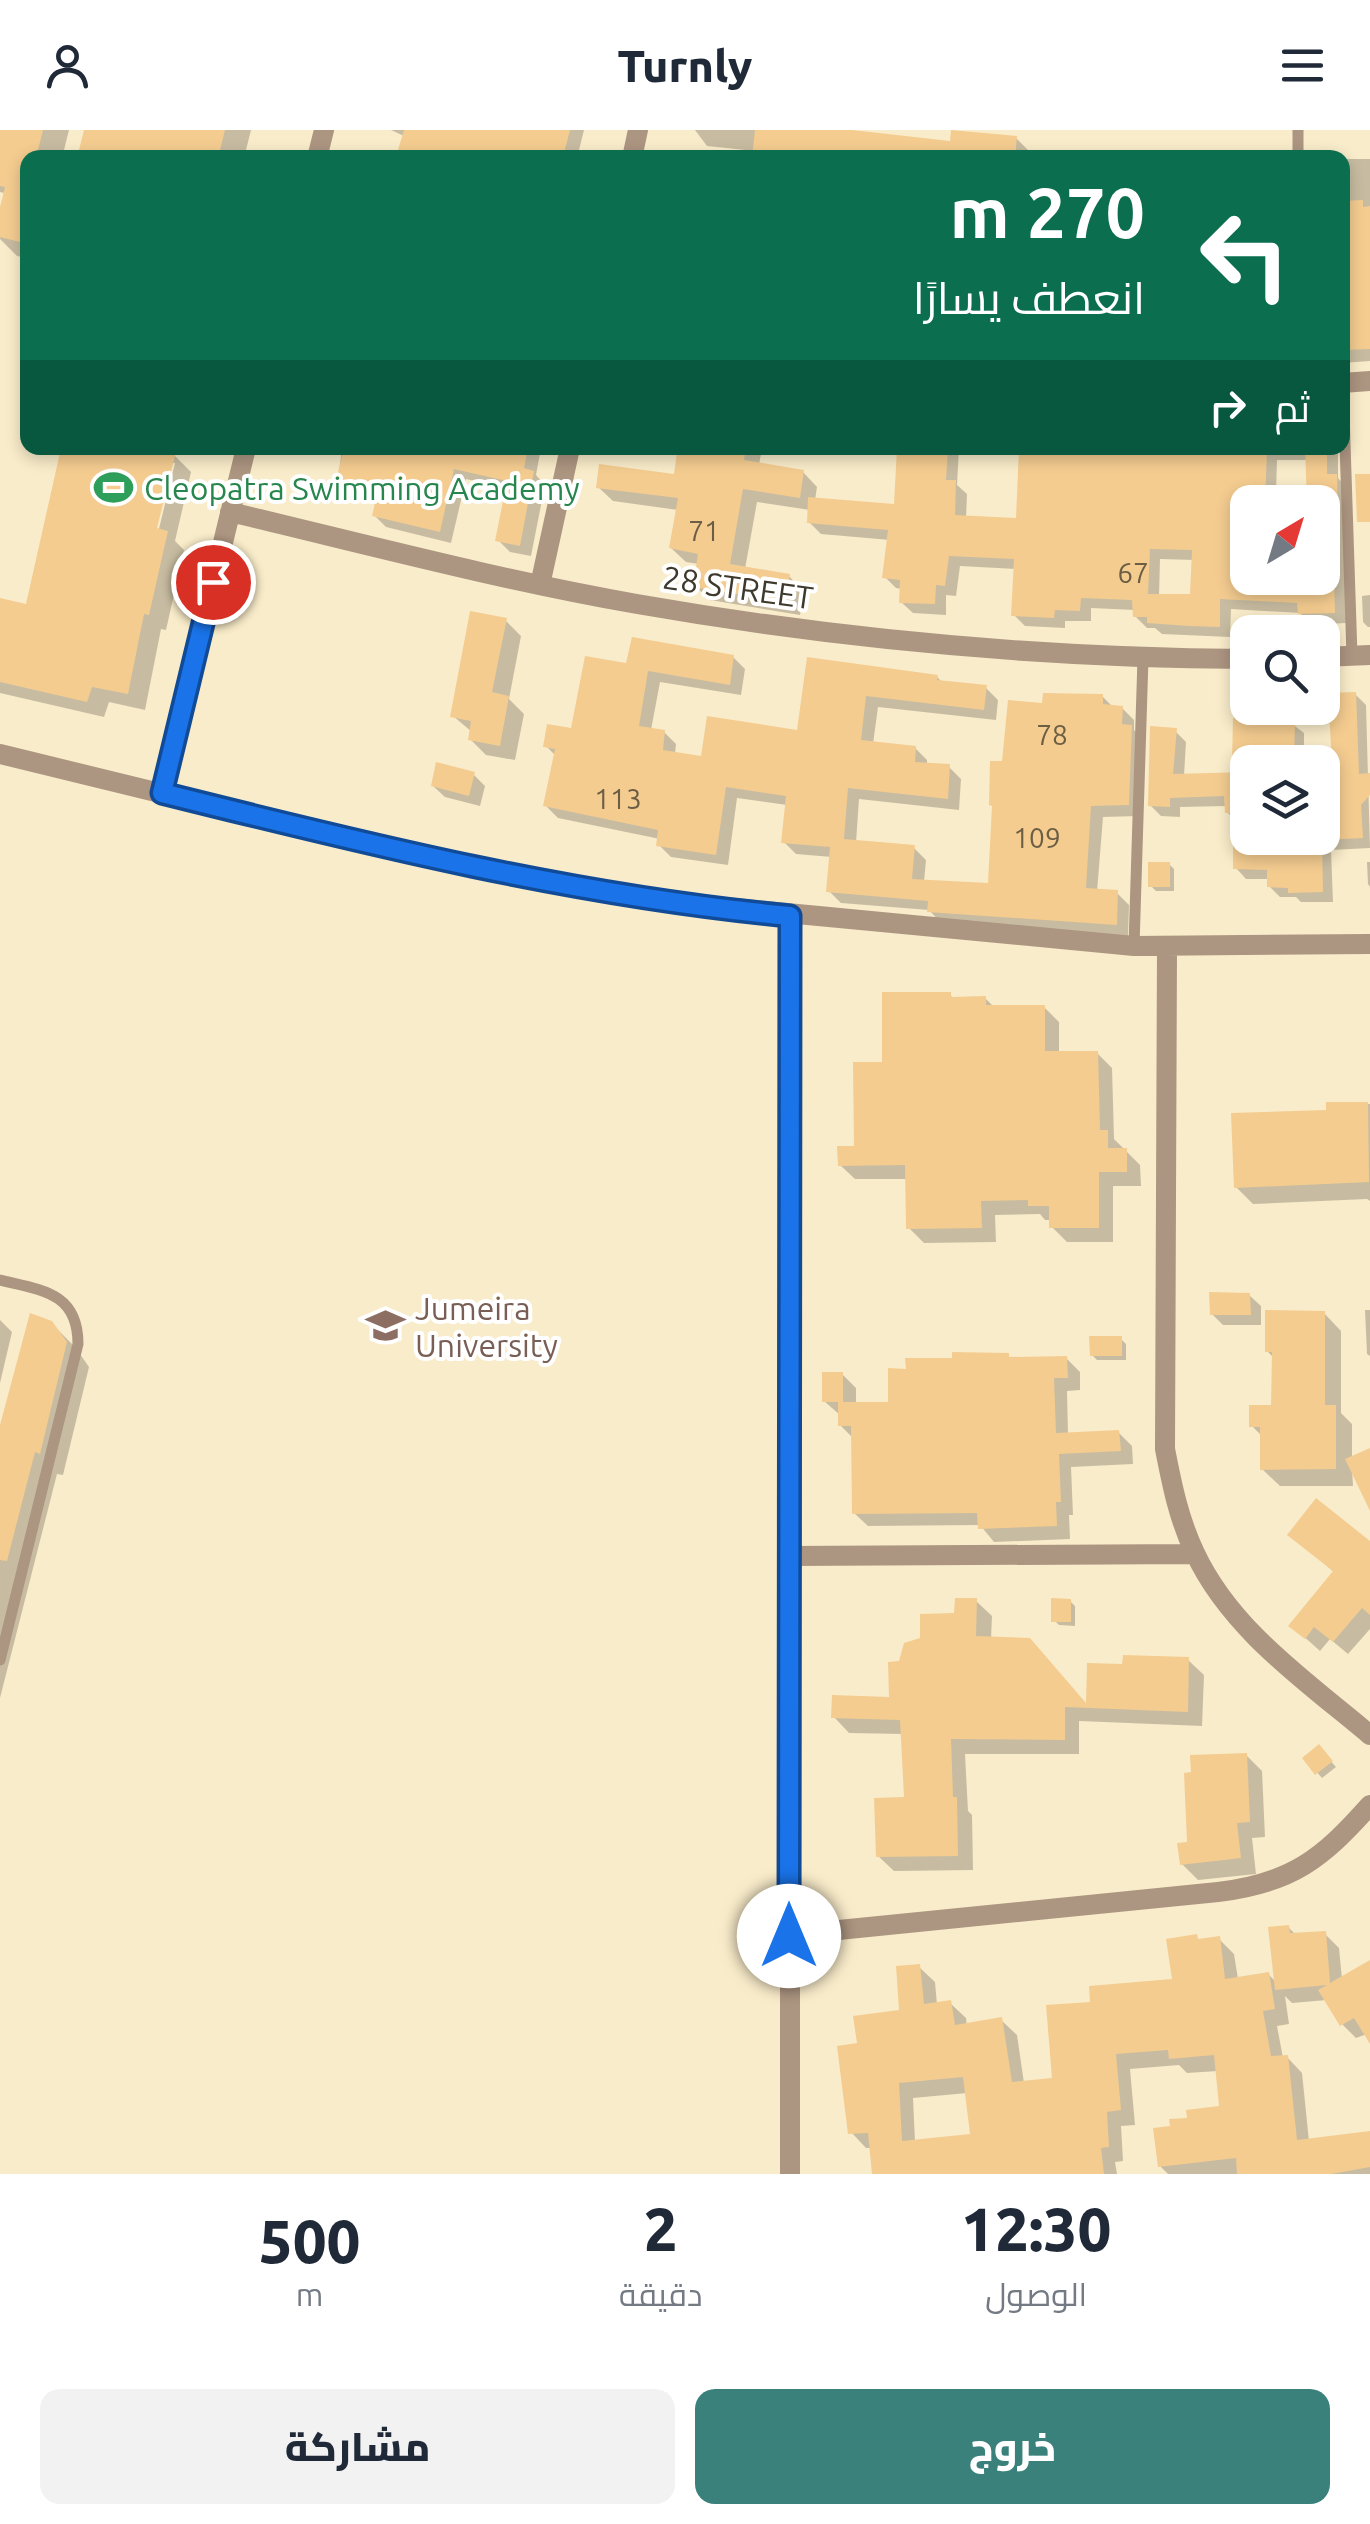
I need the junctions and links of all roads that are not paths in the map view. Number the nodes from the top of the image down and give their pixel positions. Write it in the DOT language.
graph roads {
  1 [pos="244,455"];
  2 [pos="568,455"];
  3 [pos="1348,455"];
  4 [pos="230,512"];
  5 [pos="540,585"];
  6 [pos="1361,655"];
  7 [pos="1142,658"];
  8 [pos="1230,659"];
  9 [pos="0,754"];
  10 [pos="162,793"];
  11 [pos="790,916"];
  12 [pos="1370,944"];
  13 [pos="1134,946"];
  14 [pos="1166,946"];
  15 [pos="0,1280"];
  16 [pos="1195,1554"];
  17 [pos="789,1556"];
  18 [pos="0,1660"];
  19 [pos="1370,1735"];
  20 [pos="1370,1805"];
  21 [pos="789,1936"];
  22 [pos="790,2174"];
  1 -- 4 [label="street"];
  2 -- 5 [label="street"];
  3 -- 6 [label="lane"];
  4 -- 5 [label="street, 28 STREET"];
  4 -- 10 [label="street"];
  5 -- 7 [label="street, 28 STREET"];
  7 -- 8 [label="street, 28 STREET"];
  7 -- 13 [label="lane"];
  9 -- 10 [label="street"];
  10 -- 11 [label="street"];
  11 -- 13 [label="street"];
  11 -- 17 [label="street"];
  12 -- 14 [label="street"];
  13 -- 14 [label="street"];
  14 -- 16 [label="street"];
  15 -- 18 [label="lane"];
  16 -- 17 [label="street"];
  16 -- 19 [label="street"];
  17 -- 21 [label="street"];
  20 -- 21 [label="street"];
  21 -- 22 [label="street"];
}
